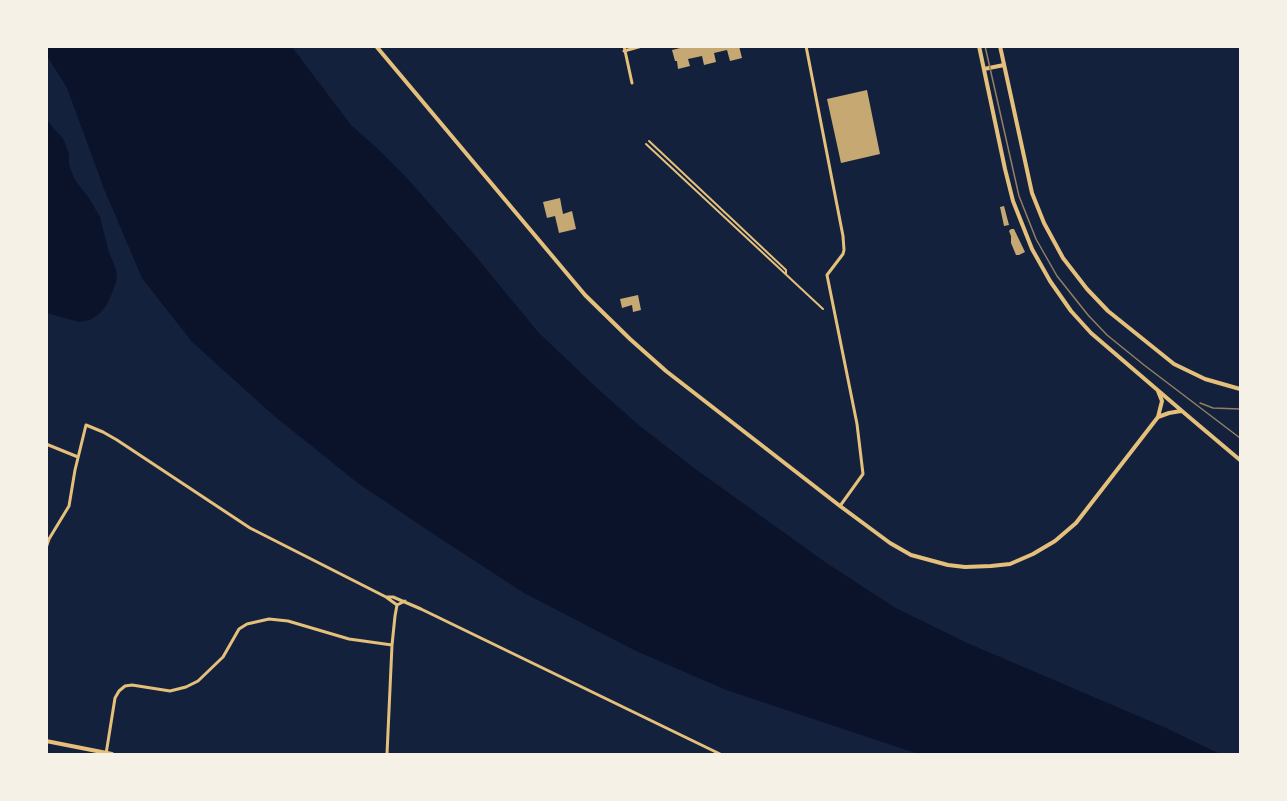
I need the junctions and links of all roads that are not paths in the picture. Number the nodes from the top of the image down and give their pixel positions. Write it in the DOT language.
graph roads {
  1 [pos="376,46"];
  2 [pos="642,46"];
  3 [pos="806,46"];
  4 [pos="979,46"];
  5 [pos="1000,46"];
  6 [pos="624,49"];
  7 [pos="1004,65"];
  8 [pos="984,69"];
  9 [pos="632,83"];
  10 [pos="649,141"];
  11 [pos="646,144"];
  12 [pos="787,276"];
  13 [pos="823,309"];
  14 [pos="1240,389"];
  15 [pos="1158,391"];
  16 [pos="1182,411"];
  17 [pos="1158,417"];
  18 [pos="46,444"];
  19 [pos="78,457"];
  20 [pos="1240,460"];
  21 [pos="840,506"];
  22 [pos="46,548"];
  23 [pos="386,597"];
  24 [pos="405,601"];
  25 [pos="396,606"];
  26 [pos="392,645"];
  27 [pos="46,741"];
  28 [pos="106,754"];
  29 [pos="112,754"];
  30 [pos="387,754"];
  31 [pos="720,754"];
  1 -- 21 [label="main road"];
  2 -- 6 [label="street"];
  3 -- 21 [label="street"];
  4 -- 8 [label="main road"];
  5 -- 7 [label="main road"];
  6 -- 9 [label="street"];
  7 -- 8 [label="main road"];
  7 -- 14 [label="main road"];
  8 -- 15 [label="main road"];
  10 -- 12 [label="street"];
  11 -- 12 [label="street"];
  12 -- 13 [label="street"];
  15 -- 16 [label="main road"];
  15 -- 17 [label="main road"];
  16 -- 17 [label="main road"];
  16 -- 20 [label="main road"];
  17 -- 21 [label="main road"];
  18 -- 19 [label="street"];
  19 -- 22 [label="street"];
  19 -- 23 [label="street"];
  23 -- 24 [label="street"];
  23 -- 25 [label="street"];
  24 -- 25 [label="street"];
  24 -- 31 [label="street"];
  25 -- 26 [label="street"];
  26 -- 28 [label="street"];
  26 -- 30 [label="street"];
  27 -- 28 [label="main road"];
  28 -- 29 [label="main road"];
}
